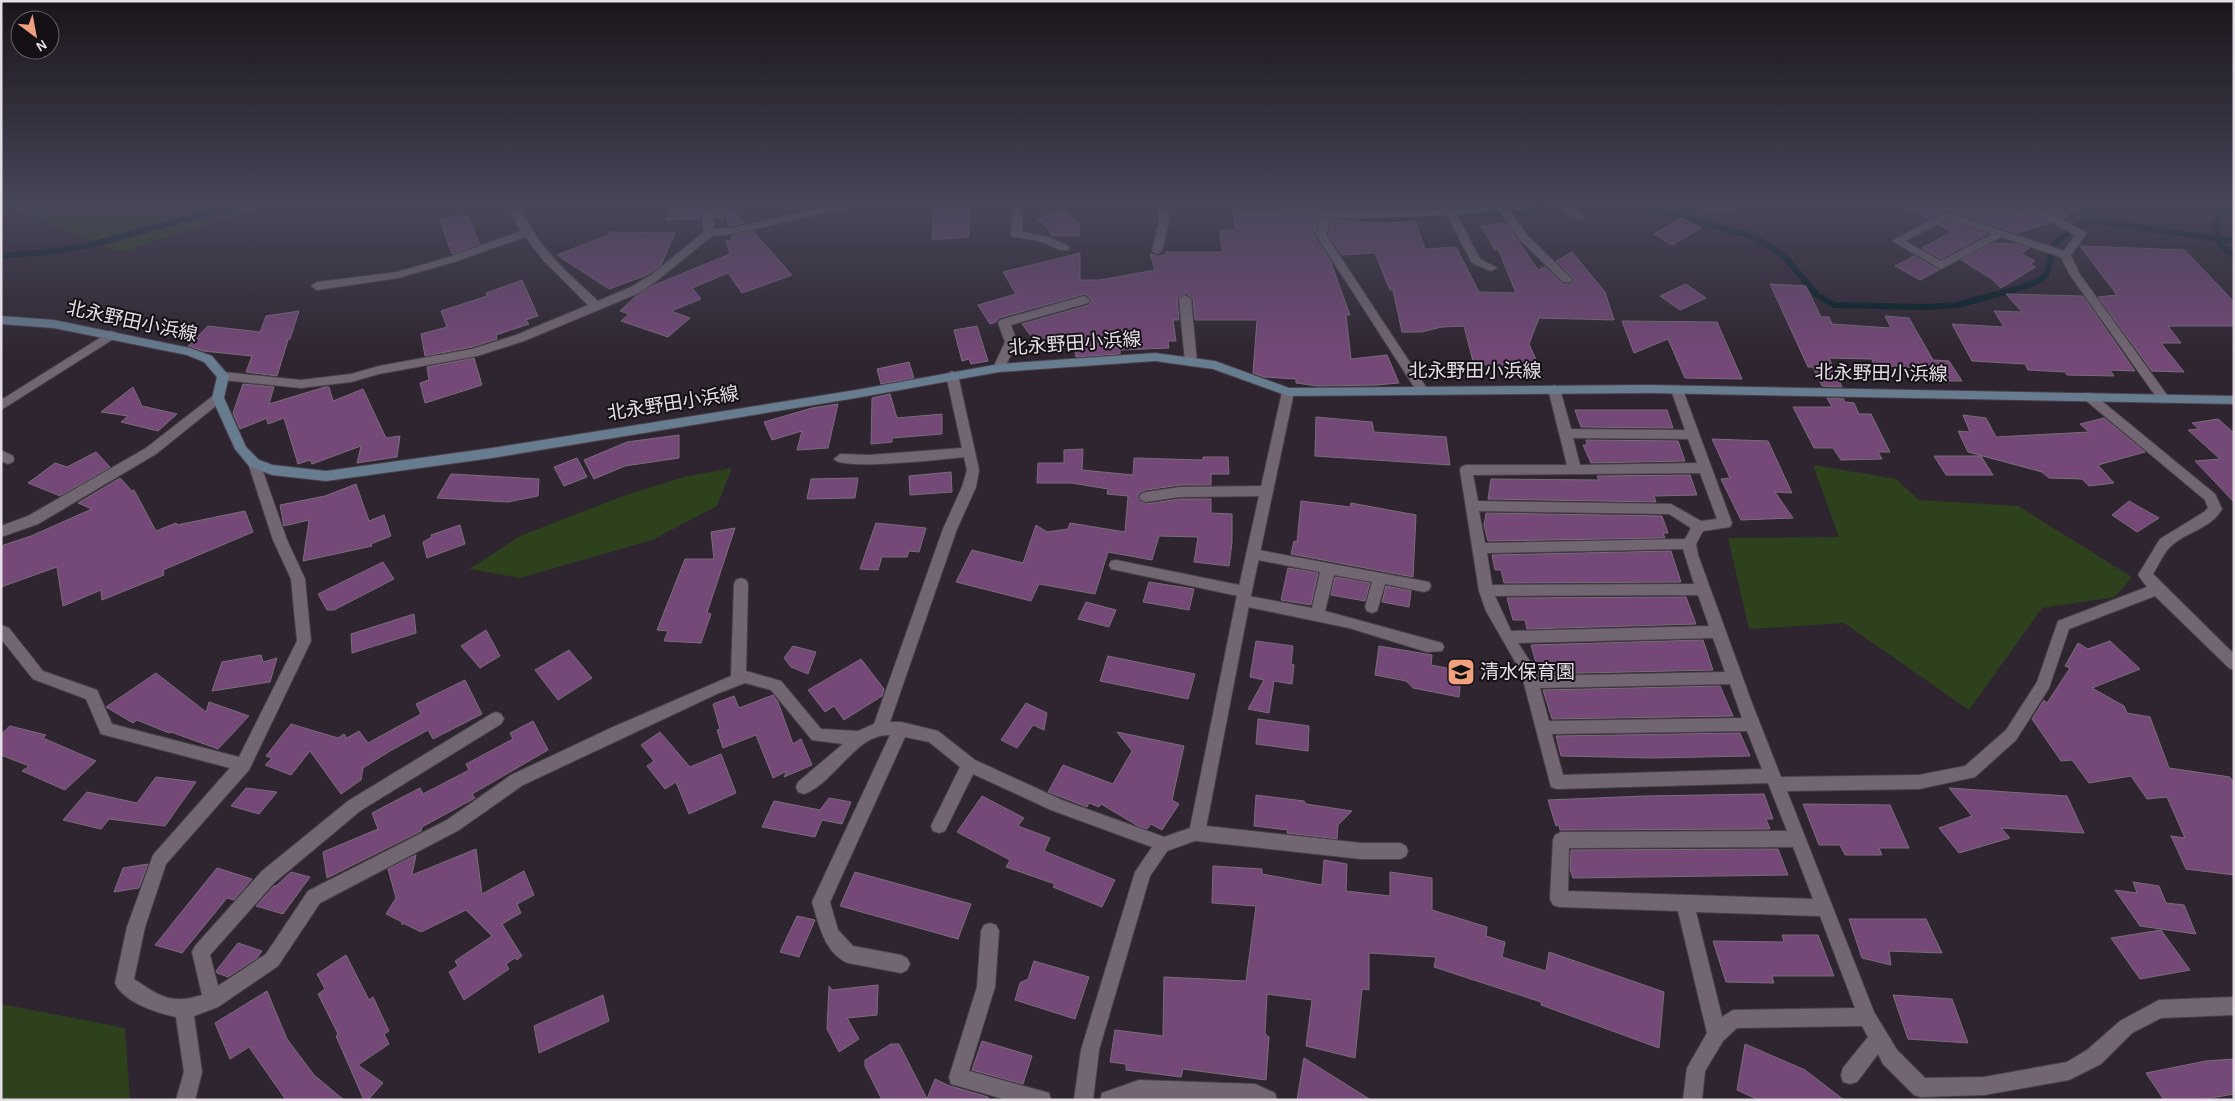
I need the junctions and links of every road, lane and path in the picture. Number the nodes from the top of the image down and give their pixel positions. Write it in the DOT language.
graph roads {
  1 [pos="466,254"];
  2 [pos="545,254"];
  3 [pos="683,254"];
  4 [pos="1334,254"];
  5 [pos="1473,254"];
  6 [pos="1540,254"];
  7 [pos="1921,254"];
  8 [pos="1962,254"];
  9 [pos="2066,255"];
  10 [pos="1491,268"];
  11 [pos="1567,280"];
  12 [pos="317,286"];
  13 [pos="1185,298"];
  14 [pos="1084,300"];
  15 [pos="596,306"];
  16 [pos="1,320"];
  17 [pos="111,335"];
  18 [pos="1191,362"];
  19 [pos="1000,368"];
  20 [pos="952,375"];
  21 [pos="223,376"];
  22 [pos="1554,389"];
  23 [pos="1422,390"];
  24 [pos="1677,390"];
  25 [pos="1288,392"];
  26 [pos="2088,396"];
  27 [pos="218,398"];
  28 [pos="2163,398"];
  29 [pos="2234,400"];
  30 [pos="1,406"];
  31 [pos="1565,433"];
  32 [pos="1693,435"];
  33 [pos="970,452"];
  34 [pos="840,459"];
  35 [pos="254,463"];
  36 [pos="1705,468"];
  37 [pos="1575,470"];
  38 [pos="1266,492"];
  39 [pos="1146,497"];
  40 [pos="1472,506"];
  41 [pos="1699,526"];
  42 [pos="1,532"];
  43 [pos="1689,544"];
  44 [pos="1479,548"];
  45 [pos="1253,554"];
  46 [pos="1116,565"];
  47 [pos="1328,568"];
  48 [pos="1380,578"];
  49 [pos="741,584"];
  50 [pos="1424,586"];
  51 [pos="1703,589"];
  52 [pos="2157,589"];
  53 [pos="1486,591"];
  54 [pos="1243,596"];
  55 [pos="1372,608"];
  56 [pos="1318,616"];
  57 [pos="1,631"];
  58 [pos="1719,632"];
  59 [pos="1507,637"];
  60 [pos="1437,647"];
  61 [pos="2234,664"];
  62 [pos="1735,678"];
  63 [pos="738,680"];
  64 [pos="1531,682"];
  65 [pos="496,719"];
  66 [pos="1752,724"];
  67 [pos="880,728"];
  68 [pos="1543,728"];
  69 [pos="901,729"];
  70 [pos="859,738"];
  71 [pos="244,764"];
  72 [pos="969,765"];
  73 [pos="1775,780"];
  74 [pos="804,787"];
  75 [pos="939,826"];
  76 [pos="1197,833"];
  77 [pos="1798,839"];
  78 [pos="1164,844"];
  79 [pos="1400,850"];
  80 [pos="1685,903"];
  81 [pos="1825,908"];
  82 [pos="990,931"];
  83 [pos="901,964"];
  84 [pos="212,1001"];
  85 [pos="2234,1006"];
  86 [pos="184,1010"];
  87 [pos="1866,1016"];
  88 [pos="1717,1035"];
  89 [pos="1879,1038"];
  90 [pos="1850,1075"];
  91 [pos="1923,1094"];
  92 [pos="185,1100"];
  93 [pos="1042,1100"];
  94 [pos="1083,1100"];
  95 [pos="1109,1100"];
  96 [pos="1268,1100"];
  97 [pos="1692,1100"];
  1 -- 12 [label="street"];
  2 -- 15 [label="street"];
  3 -- 15 [label="street"];
  4 -- 23 [label="street"];
  5 -- 10 [label="street"];
  6 -- 11 [label="street"];
  7 -- 8 [label="street"];
  9 -- 28 [label="street"];
  13 -- 18 [label="street"];
  14 -- 19 [label="street"];
  15 -- 21 [label="street"];
  16 -- 17 [label="main road, 北永野田小浜線"];
  17 -- 21 [label="main road, 北永野田小浜線"];
  17 -- 30 [label="street"];
  18 -- 19 [label="main road, 北永野田小浜線"];
  18 -- 25 [label="main road, 北永野田小浜線"];
  19 -- 20 [label="main road, 北永野田小浜線"];
  20 -- 33 [label="street"];
  20 -- 35 [label="main road, 北永野田小浜線"];
  21 -- 27 [label="main road"];
  22 -- 23 [label="main road, 北永野田小浜線"];
  22 -- 24 [label="main road, 北永野田小浜線"];
  22 -- 31 [label="street"];
  23 -- 25 [label="main road, 北永野田小浜線"];
  24 -- 26 [label="main road, 北永野田小浜線"];
  24 -- 32 [label="street"];
  25 -- 38 [label="street"];
  26 -- 28 [label="main road, 北永野田小浜線"];
  26 -- 52 [label="street"];
  27 -- 35 [label="main road"];
  27 -- 42 [label="street"];
  28 -- 29 [label="main road, 北永野田小浜線"];
  31 -- 32 [label="street"];
  31 -- 37 [label="street"];
  32 -- 36 [label="street"];
  33 -- 34 [label="street"];
  33 -- 67 [label="street"];
  35 -- 71 [label="street"];
  36 -- 37 [label="street"];
  36 -- 41 [label="street"];
  37 -- 40 [label="street"];
  38 -- 39 [label="street"];
  38 -- 45 [label="street"];
  40 -- 41 [label="street"];
  40 -- 44 [label="street"];
  41 -- 43 [label="street"];
  43 -- 44 [label="street"];
  43 -- 51 [label="street"];
  44 -- 53 [label="street"];
  45 -- 47 [label="street"];
  45 -- 54 [label="street"];
  46 -- 54 [label="street"];
  47 -- 48 [label="street"];
  47 -- 56 [label="street"];
  48 -- 50 [label="street"];
  48 -- 55 [label="street"];
  49 -- 63 [label="street"];
  51 -- 53 [label="street"];
  51 -- 58 [label="street"];
  52 -- 61 [label="street"];
  52 -- 73 [label="street"];
  53 -- 59 [label="street"];
  54 -- 56 [label="street"];
  54 -- 76 [label="street"];
  56 -- 60 [label="street"];
  57 -- 71 [label="street"];
  58 -- 59 [label="street"];
  58 -- 62 [label="street"];
  59 -- 64 [label="street"];
  62 -- 64 [label="street"];
  62 -- 66 [label="street"];
  63 -- 70 [label="street"];
  63 -- 84 [label="street"];
  64 -- 68 [label="street"];
  65 -- 84 [label="street"];
  66 -- 68 [label="street"];
  66 -- 73 [label="street"];
  67 -- 69 [label="street"];
  67 -- 70 [label="street"];
  68 -- 73 [label="street"];
  69 -- 72 [label="street"];
  69 -- 83 [label="street"];
  70 -- 74 [label="street"];
  71 -- 86 [label="street"];
  72 -- 75 [label="street"];
  72 -- 78 [label="street"];
  73 -- 77 [label="street"];
  76 -- 78 [label="street"];
  76 -- 79 [label="street"];
  77 -- 80 [label="street"];
  77 -- 81 [label="street"];
  78 -- 94 [label="street"];
  80 -- 81 [label="street"];
  80 -- 88 [label="street"];
  81 -- 87 [label="street"];
  82 -- 93 [label="street"];
  84 -- 86 [label="street"];
  85 -- 91 [label="street"];
  86 -- 92 [label="street"];
  87 -- 88 [label="street"];
  87 -- 89 [label="street"];
  88 -- 97 [label="street"];
  89 -- 90 [label="street"];
  89 -- 91 [label="street"];
  95 -- 96 [label="street"];
}
